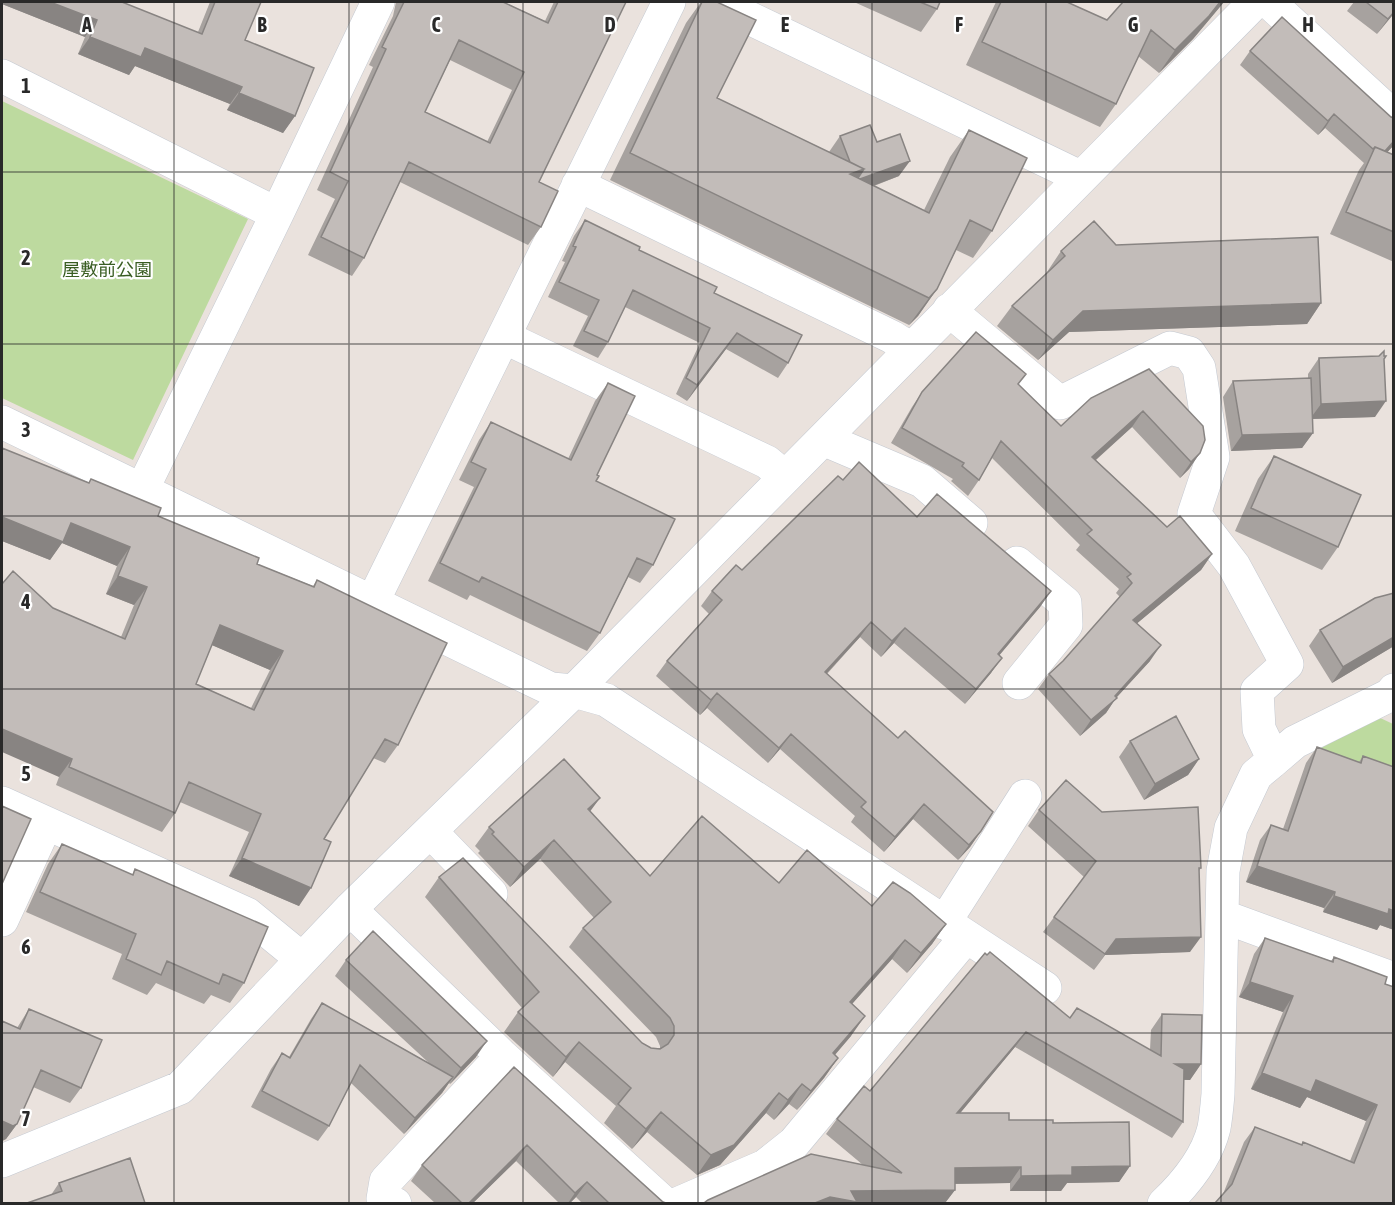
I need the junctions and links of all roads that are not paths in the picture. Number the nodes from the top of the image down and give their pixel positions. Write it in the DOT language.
graph roads {
  1 [pos="378,2"];
  2 [pos="669,2"];
  3 [pos="716,2"];
  4 [pos="1256,2"];
  5 [pos="1269,2"];
  6 [pos="2,76"];
  7 [pos="1394,117"];
  8 [pos="1080,177"];
  9 [pos="578,185"];
  10 [pos="277,214"];
  11 [pos="949,310"];
  12 [pos="504,337"];
  13 [pos="911,349"];
  14 [pos="2,422"];
  15 [pos="823,439"];
  16 [pos="785,477"];
  17 [pos="142,490"];
  18 [pos="372,603"];
  19 [pos="1019,683"];
  20 [pos="1394,690"];
  21 [pos="574,691"];
  22 [pos="1274,760"];
  23 [pos="1025,796"];
  24 [pos="2,803"];
  25 [pos="46,824"];
  26 [pos="430,831"];
  27 [pos="350,909"];
  28 [pos="512,915"];
  29 [pos="1222,916"];
  30 [pos="2,920"];
  31 [pos="955,930"];
  32 [pos="302,959"];
  33 [pos="1394,979"];
  34 [pos="1045,988"];
  35 [pos="502,1056"];
  36 [pos="2,1161"];
  37 [pos="395,1203"];
  38 [pos="665,1203"];
  39 [pos="676,1203"];
  40 [pos="1164,1203"];
  1 -- 10 [label="street"];
  2 -- 9 [label="street"];
  3 -- 8 [label="street"];
  4 -- 8 [label="street"];
  5 -- 7 [label="street"];
  6 -- 10 [label="street"];
  8 -- 11 [label="street"];
  9 -- 12 [label="street"];
  9 -- 13 [label="street"];
  10 -- 17 [label="street"];
  11 -- 13 [label="street"];
  11 -- 22 [label="street"];
  12 -- 16 [label="street"];
  12 -- 18 [label="street"];
  13 -- 15 [label="street"];
  14 -- 17 [label="street"];
  15 -- 16 [label="street"];
  15 -- 19 [label="street"];
  16 -- 21 [label="street"];
  17 -- 18 [label="street"];
  18 -- 21 [label="street"];
  20 -- 22 [label="street"];
  21 -- 26 [label="street"];
  21 -- 31 [label="street"];
  22 -- 29 [label="street"];
  23 -- 31 [label="street"];
  24 -- 25 [label="street"];
  25 -- 30 [label="street"];
  25 -- 32 [label="street"];
  26 -- 27 [label="street"];
  26 -- 28 [label="street"];
  27 -- 32 [label="street"];
  27 -- 35 [label="street"];
  29 -- 33 [label="street"];
  29 -- 40 [label="street"];
  31 -- 34 [label="street"];
  31 -- 39 [label="street"];
  32 -- 36 [label="street"];
  35 -- 37 [label="street"];
  35 -- 38 [label="street"];
}
